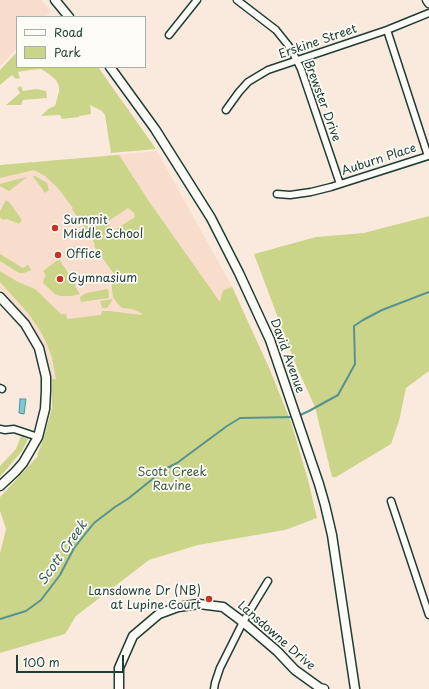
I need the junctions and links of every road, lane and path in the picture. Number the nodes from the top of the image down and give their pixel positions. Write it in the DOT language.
graph roads {
  1 [pos="55,0"];
  2 [pos="197,0"];
  3 [pos="237,0"];
  4 [pos="428,0"];
  5 [pos="429,3"];
  6 [pos="429,13"];
  7 [pos="68,16"];
  8 [pos="387,30"];
  9 [pos="169,35"];
  10 [pos="297,60"];
  11 [pos="111,68"];
  12 [pos="226,110"];
  13 [pos="340,184"];
  14 [pos="277,194"];
  15 [pos="0,297"];
  16 [pos="0,428"];
  17 [pos="38,437"];
  18 [pos="0,486"];
  19 [pos="391,501"];
  20 [pos="268,581"];
  21 [pos="429,615"];
  22 [pos="243,622"];
  23 [pos="119,689"];
  24 [pos="214,689"];
  25 [pos="324,689"];
  26 [pos="355,689"];
  1 -- 7 [label="main road"];
  2 -- 9 [label="street"];
  3 -- 10 [label="street, Brewster Drive"];
  4 -- 5 [label="main road"];
  6 -- 8 [label="street, Erskine Street"];
  8 -- 10 [label="street, Erskine Street"];
  8 -- 13 [label="street, Auburn Place"];
  10 -- 12 [label="street, Erskine Street"];
  10 -- 13 [label="street, Brewster Drive"];
  11 -- 26 [label="main road, David Avenue"];
  13 -- 14 [label="street, Auburn Place"];
  15 -- 17 [label="main road"];
  16 -- 17 [label="street"];
  17 -- 18 [label="main road"];
  19 -- 21 [label="street"];
  20 -- 22 [label="street"];
  22 -- 23 [label="main road, Lansdowne Drive"];
  22 -- 24 [label="street"];
  22 -- 25 [label="main road, Lansdowne Drive"];
}
